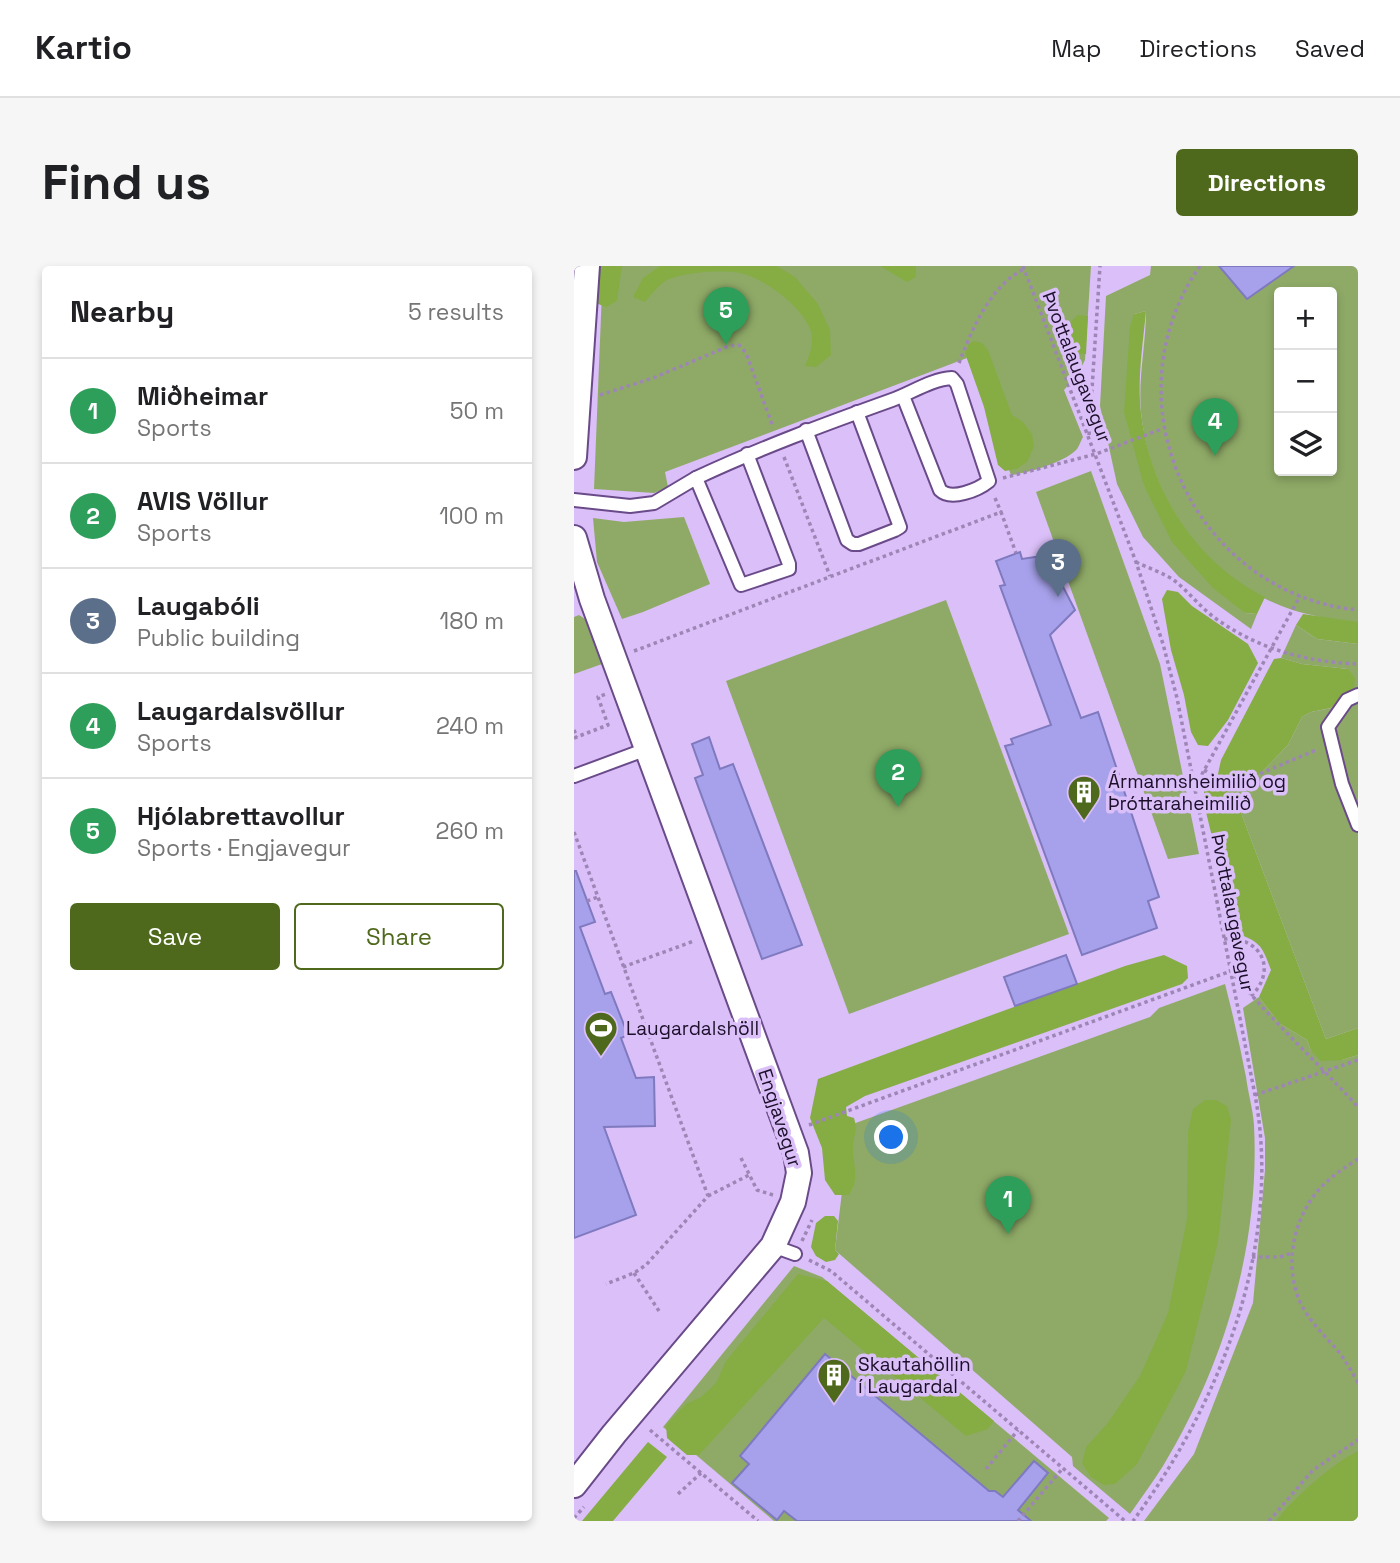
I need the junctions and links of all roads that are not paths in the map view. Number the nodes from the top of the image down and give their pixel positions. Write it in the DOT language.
graph roads {
  1 [pos="587,266"];
  2 [pos="903,396"];
  3 [pos="857,412"];
  4 [pos="806,430"];
  5 [pos="747,454"];
  6 [pos="574,457"];
  7 [pos="696,478"];
  8 [pos="574,500"];
  9 [pos="574,538"];
  10 [pos="1358,695"];
  11 [pos="647,749"];
  12 [pos="574,775"];
  13 [pos="1358,825"];
  14 [pos="574,1485"];
  1 -- 6 [label="street"];
  2 -- 2 [label="lane"];
  2 -- 3 [label="lane"];
  3 -- 4 [label="lane"];
  3 -- 4 [label="lane"];
  4 -- 5 [label="lane"];
  5 -- 7 [label="lane"];
  5 -- 7 [label="lane"];
  7 -- 8 [label="lane"];
  9 -- 11 [label="street, Engjavegur"];
  10 -- 13 [label="lane"];
  11 -- 12 [label="lane"];
  11 -- 14 [label="street, Engjavegur"];
}
